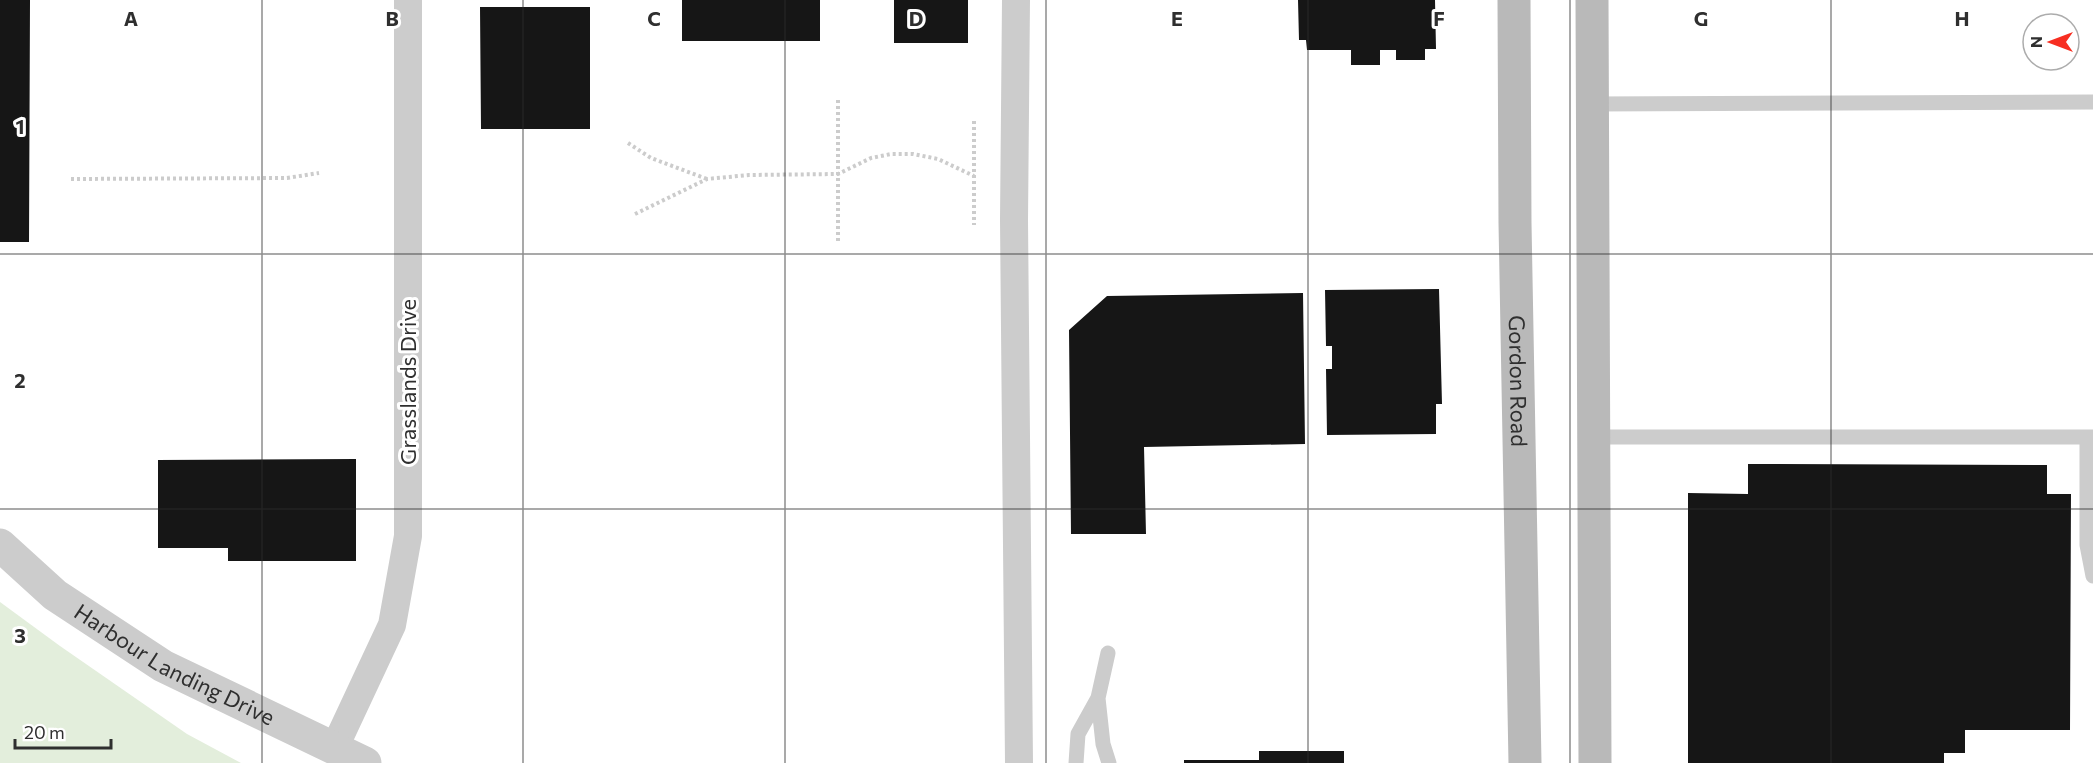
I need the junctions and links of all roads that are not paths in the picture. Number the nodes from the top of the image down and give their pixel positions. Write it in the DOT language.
graph roads {
  1 [pos="408,0"];
  2 [pos="1016,0"];
  3 [pos="1514,0"];
  4 [pos="1592,0"];
  5 [pos="2093,102"];
  6 [pos="1592,104"];
  7 [pos="1595,437"];
  8 [pos="2090,437"];
  9 [pos="0,545"];
  10 [pos="2093,576"];
  11 [pos="1108,653"];
  12 [pos="1098,698"];
  13 [pos="334,749"];
  14 [pos="365,763"];
  15 [pos="1019,763"];
  16 [pos="1076,763"];
  17 [pos="1109,763"];
  18 [pos="1524,763"];
  19 [pos="1595,763"];
  1 -- 13 [label="street, Grasslands Drive"];
  2 -- 15 [label="street"];
  3 -- 18 [label="main road, Gordon Road"];
  4 -- 6 [label="main road"];
  5 -- 6 [label="lane"];
  6 -- 7 [label="main road"];
  7 -- 8 [label="lane"];
  7 -- 19 [label="main road"];
  8 -- 10 [label="lane"];
  9 -- 13 [label="street, Harbour Landing Drive"];
  11 -- 12 [label="lane"];
  12 -- 16 [label="lane"];
  12 -- 17 [label="lane"];
  13 -- 14 [label="street, Harbour Landing Drive"];
}
